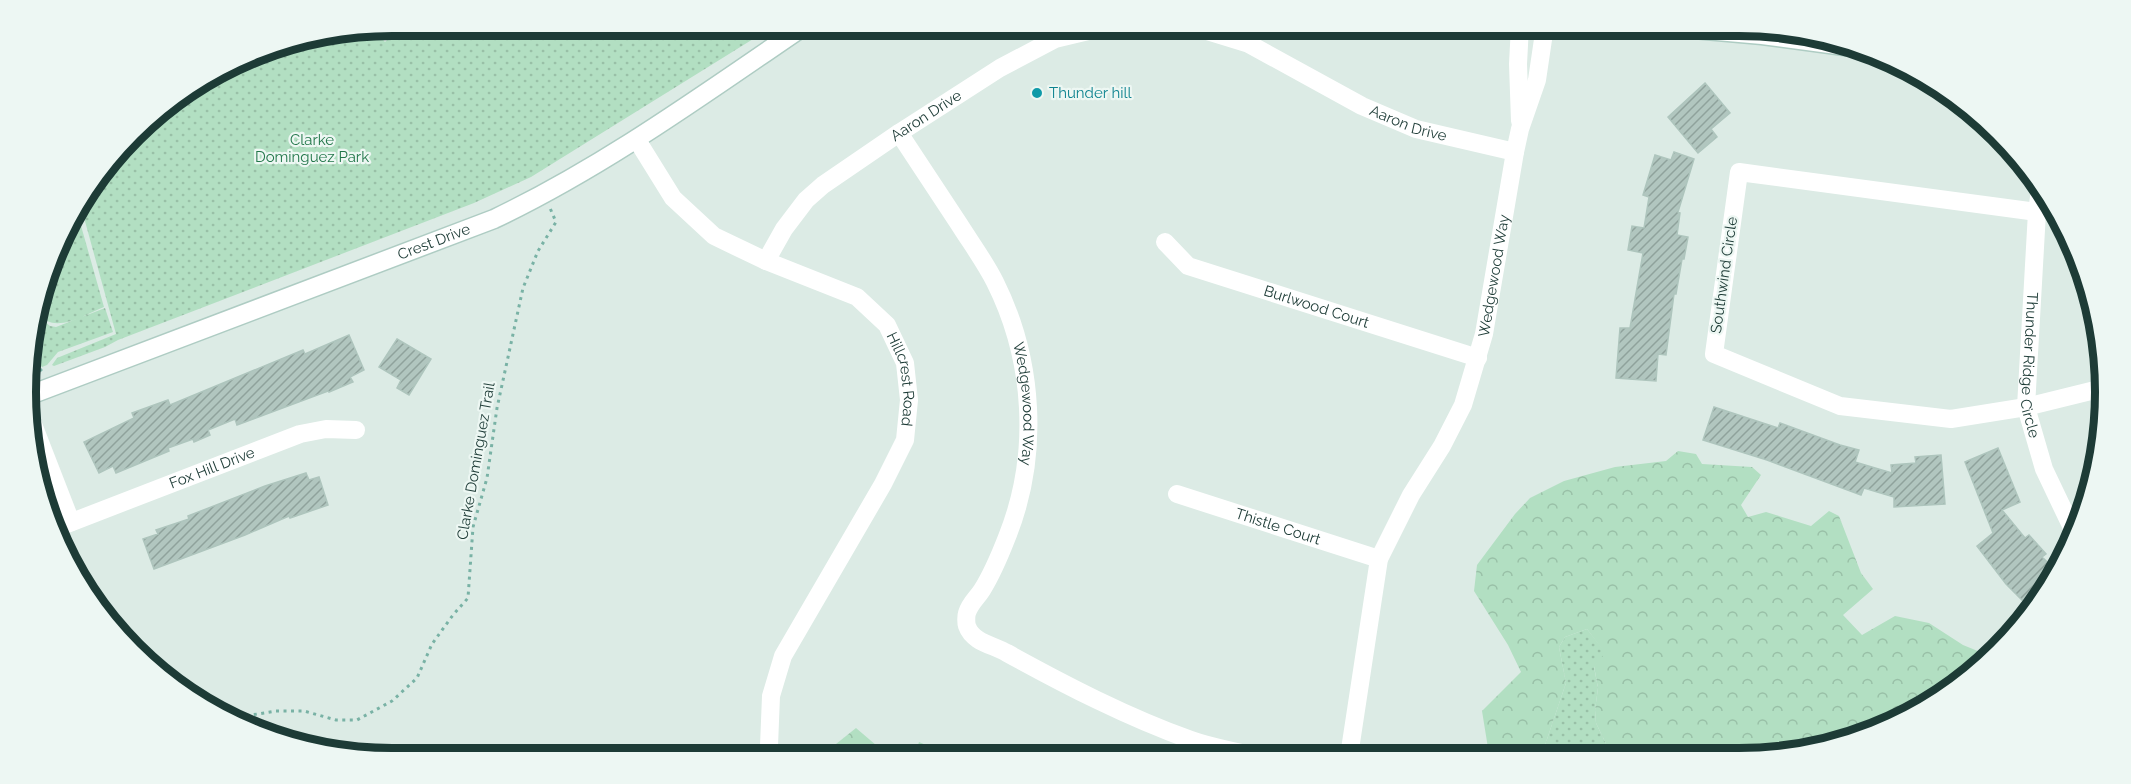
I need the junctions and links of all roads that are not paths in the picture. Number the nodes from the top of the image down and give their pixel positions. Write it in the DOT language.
graph roads {
  1 [pos="789,36"];
  2 [pos="1068,36"];
  3 [pos="1223,36"];
  4 [pos="1520,36"];
  5 [pos="1544,36"];
  6 [pos="1518,76"];
  7 [pos="1537,80"];
  8 [pos="1520,129"];
  9 [pos="899,133"];
  10 [pos="637,140"];
  11 [pos="1515,152"];
  12 [pos="2039,200"];
  13 [pos="2037,212"];
  14 [pos="1165,242"];
  15 [pos="766,261"];
  16 [pos="1478,358"];
  17 [pos="2095,390"];
  18 [pos="36,393"];
  19 [pos="2026,407"];
  20 [pos="356,430"];
  21 [pos="1177,494"];
  22 [pos="52,496"];
  23 [pos="2070,523"];
  24 [pos="65,524"];
  25 [pos="1379,559"];
  26 [pos="768,748"];
  27 [pos="1223,748"];
  28 [pos="1350,748"];
  1 -- 10 [label="street, Crest Drive"];
  2 -- 9 [label="street, Aaron Drive"];
  3 -- 11 [label="street, Aaron Drive"];
  4 -- 6 [label="street, Wedgewood Way"];
  5 -- 7 [label="street, Wedgewood Way"];
  6 -- 7 [label="street"];
  6 -- 8 [label="street, Wedgewood Way"];
  7 -- 8 [label="street, Wedgewood Way"];
  8 -- 11 [label="street, Wedgewood Way"];
  9 -- 15 [label="street, Aaron Drive"];
  9 -- 27 [label="street, Wedgewood Way"];
  10 -- 15 [label="street, Hillcrest Road"];
  10 -- 18 [label="street, Crest Drive"];
  11 -- 16 [label="street, Wedgewood Way"];
  12 -- 13 [label="street, Thunder Ridge Circle"];
  13 -- 19 [label="street, Thunder Ridge Circle"];
  13 -- 19 [label="street, Southwind Circle"];
  14 -- 16 [label="street, Burlwood Court"];
  15 -- 26 [label="street, Hillcrest Road"];
  16 -- 25 [label="street, Wedgewood Way"];
  17 -- 19 [label="street"];
  19 -- 23 [label="street, Thunder Ridge Circle"];
  20 -- 24 [label="street, Fox Hill Drive"];
  21 -- 25 [label="street, Thistle Court"];
  22 -- 24 [label="street, Fox Hill Drive"];
  25 -- 28 [label="street, Wedgewood Way"];
}
